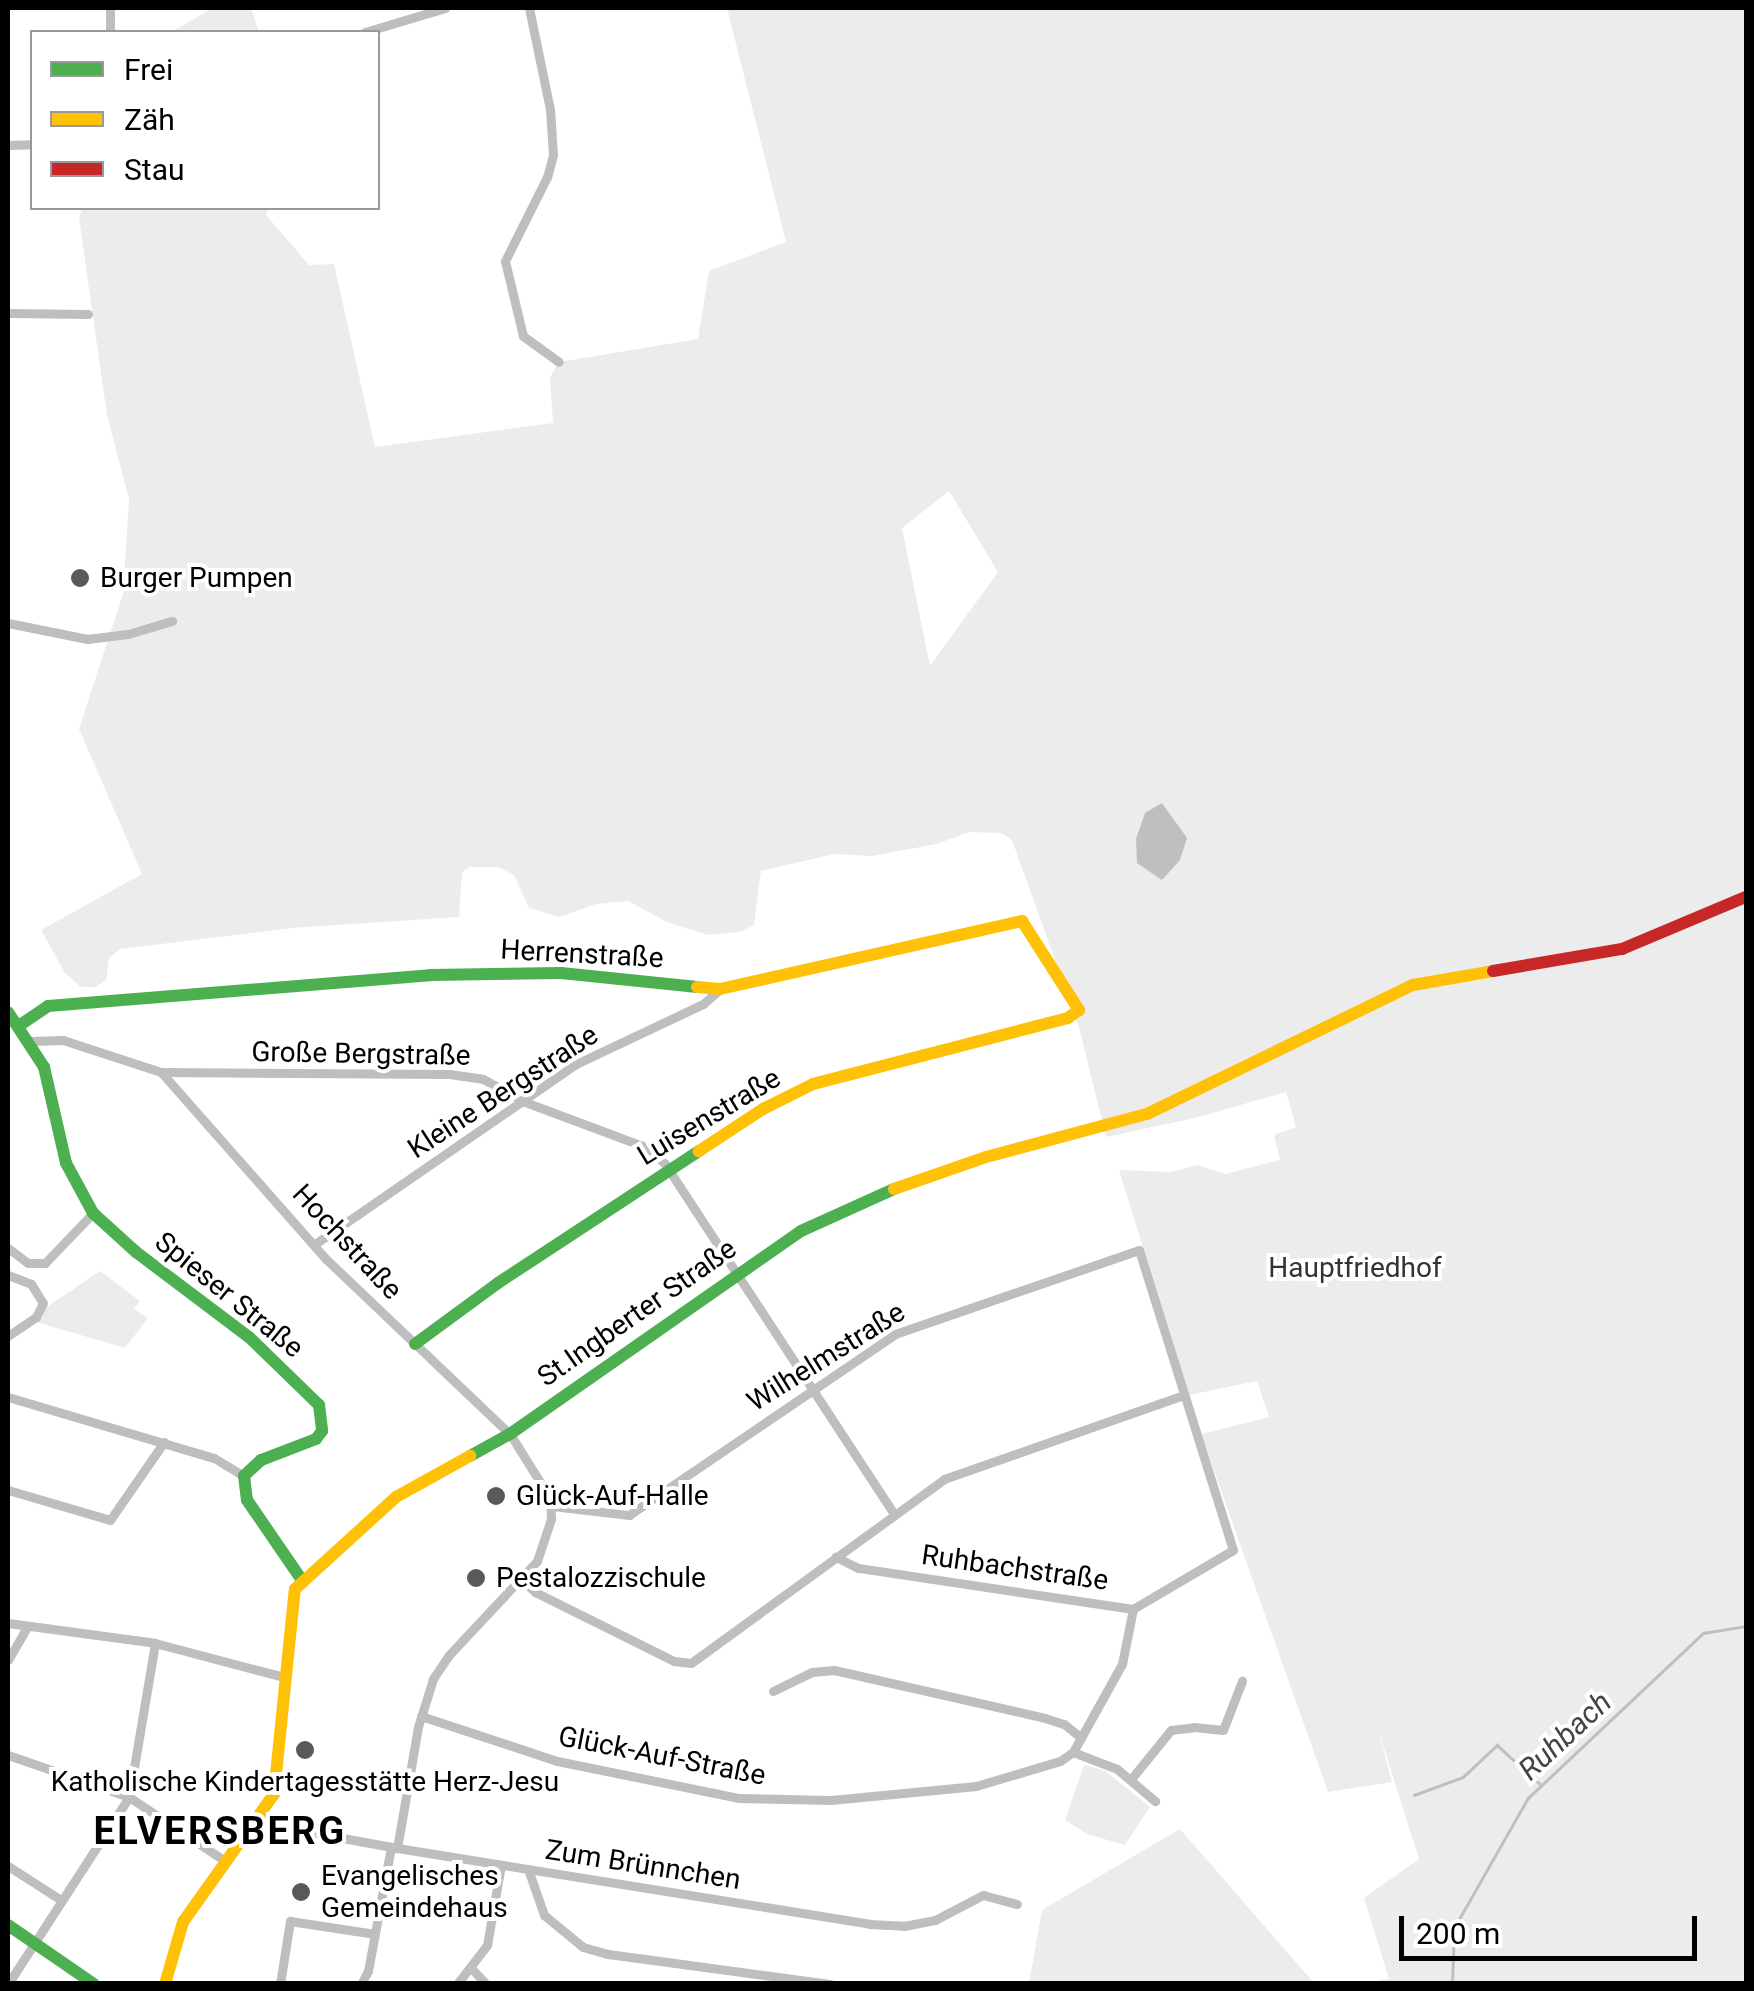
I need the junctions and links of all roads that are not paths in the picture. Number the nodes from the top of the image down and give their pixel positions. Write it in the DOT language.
graph roads {
  1 [pos="446,8"];
  2 [pos="529,8"];
  3 [pos="371,30"];
  4 [pos="8,313"];
  5 [pos="88,314"];
  6 [pos="559,362"];
  7 [pos="172,621"];
  8 [pos="8,623"];
  9 [pos="1746,897"];
  10 [pos="720,989"];
  11 [pos="8,1012"];
  12 [pos="1068,1018"];
  13 [pos="20,1025"];
  14 [pos="32,1041"];
  15 [pos="161,1072"];
  16 [pos="525,1102"];
  17 [pos="669,1170"];
  18 [pos="93,1213"];
  19 [pos="316,1244"];
  20 [pos="8,1248"];
  21 [pos="18,1258"];
  22 [pos="8,1266"];
  23 [pos="737,1272"];
  24 [pos="8,1274"];
  25 [pos="8,1336"];
  26 [pos="415,1344"];
  27 [pos="812,1388"];
  28 [pos="1184,1395"];
  29 [pos="8,1397"];
  30 [pos="510,1434"];
  31 [pos="164,1442"];
  32 [pos="244,1476"];
  33 [pos="8,1490"];
  34 [pos="552,1506"];
  35 [pos="894,1514"];
  36 [pos="836,1558"];
  37 [pos="301,1578"];
  38 [pos="522,1580"];
  39 [pos="1133,1609"];
  40 [pos="8,1624"];
  41 [pos="28,1626"];
  42 [pos="156,1643"];
  43 [pos="8,1660"];
  44 [pos="284,1677"];
  45 [pos="1242,1681"];
  46 [pos="773,1690"];
  47 [pos="421,1716"];
  48 [pos="1081,1738"];
  49 [pos="1073,1752"];
  50 [pos="8,1755"];
  51 [pos="1131,1779"];
  52 [pos="128,1797"];
  53 [pos="1155,1801"];
  54 [pos="260,1815"];
  55 [pos="394,1847"];
  56 [pos="224,1861"];
  57 [pos="501,1865"];
  58 [pos="8,1866"];
  59 [pos="528,1870"];
  60 [pos="60,1900"];
  61 [pos="1017,1904"];
  62 [pos="8,1924"];
  63 [pos="375,1934"];
  64 [pos="32,1941"];
  65 [pos="472,1969"];
  66 [pos="8,1984"];
  67 [pos="94,1984"];
  68 [pos="166,1984"];
  69 [pos="280,1984"];
  70 [pos="361,1984"];
  71 [pos="457,1984"];
  72 [pos="486,1984"];
  73 [pos="830,1984"];
  1 -- 3 [label="street"];
  2 -- 6 [label="street"];
  4 -- 5 [label="street"];
  7 -- 8 [label="street"];
  9 -- 23 [label="street, St.Ingberter Straße"];
  10 -- 12 [label="street, Herrenstraße"];
  10 -- 13 [label="street, Herrenstraße"];
  10 -- 16 [label="street, Kleine Bergstraße"];
  11 -- 13 [label="street, Spieser Straße"];
  12 -- 17 [label="street, Luisenstraße"];
  13 -- 14 [label="street, Spieser Straße"];
  14 -- 15 [label="street, Große Bergstraße"];
  14 -- 18 [label="street, Spieser Straße"];
  15 -- 16 [label="street, Große Bergstraße"];
  15 -- 19 [label="street, Hochstraße"];
  16 -- 17 [label="street, Große Bergstraße"];
  16 -- 19 [label="street, Kleine Bergstraße"];
  17 -- 23 [label="street, Große Bergstraße"];
  17 -- 26 [label="street, Luisenstraße"];
  18 -- 21 [label="street"];
  18 -- 32 [label="street, Spieser Straße"];
  19 -- 26 [label="street, Hochstraße"];
  20 -- 21 [label="street"];
  21 -- 22 [label="street"];
  23 -- 27 [label="street, Große Bergstraße"];
  23 -- 30 [label="street, St.Ingberter Straße"];
  24 -- 25 [label="street"];
  26 -- 30 [label="street, Hochstraße"];
  27 -- 28 [label="street, Wilhelmstraße"];
  27 -- 34 [label="street, Wilhelmstraße"];
  27 -- 35 [label="street, Große Bergstraße"];
  28 -- 35 [label="street"];
  28 -- 39 [label="street, Ruhbachstraße"];
  29 -- 31 [label="street"];
  30 -- 34 [label="street, Hochstraße"];
  30 -- 37 [label="street, St.Ingberter Straße"];
  31 -- 32 [label="street"];
  31 -- 33 [label="street"];
  32 -- 37 [label="street"];
  34 -- 38 [label="street"];
  35 -- 36 [label="street"];
  36 -- 38 [label="street"];
  36 -- 39 [label="street, Ruhbachstraße"];
  37 -- 44 [label="street"];
  38 -- 47 [label="street"];
  39 -- 48 [label="street"];
  40 -- 41 [label="street"];
  41 -- 42 [label="street"];
  41 -- 43 [label="street"];
  42 -- 44 [label="street"];
  42 -- 52 [label="street"];
  44 -- 54 [label="street"];
  45 -- 51 [label="street"];
  46 -- 48 [label="street"];
  47 -- 49 [label="street, Glück-Auf-Straße"];
  47 -- 55 [label="street"];
  48 -- 49 [label="street"];
  49 -- 51 [label="street"];
  50 -- 52 [label="street"];
  51 -- 53 [label="street"];
  52 -- 56 [label="street"];
  52 -- 60 [label="street"];
  54 -- 55 [label="street, Zum Brünnchen"];
  54 -- 56 [label="street"];
  55 -- 57 [label="street, Zum Brünnchen"];
  55 -- 63 [label="street"];
  56 -- 68 [label="street"];
  57 -- 59 [label="street, Zum Brünnchen"];
  57 -- 65 [label="street"];
  58 -- 60 [label="street"];
  59 -- 61 [label="street, Zum Brünnchen"];
  59 -- 73 [label="street"];
  60 -- 64 [label="street"];
  62 -- 64 [label="street"];
  63 -- 69 [label="street"];
  63 -- 70 [label="street"];
  64 -- 66 [label="street"];
  64 -- 67 [label="street"];
  65 -- 71 [label="street"];
  65 -- 72 [label="street"];
}
